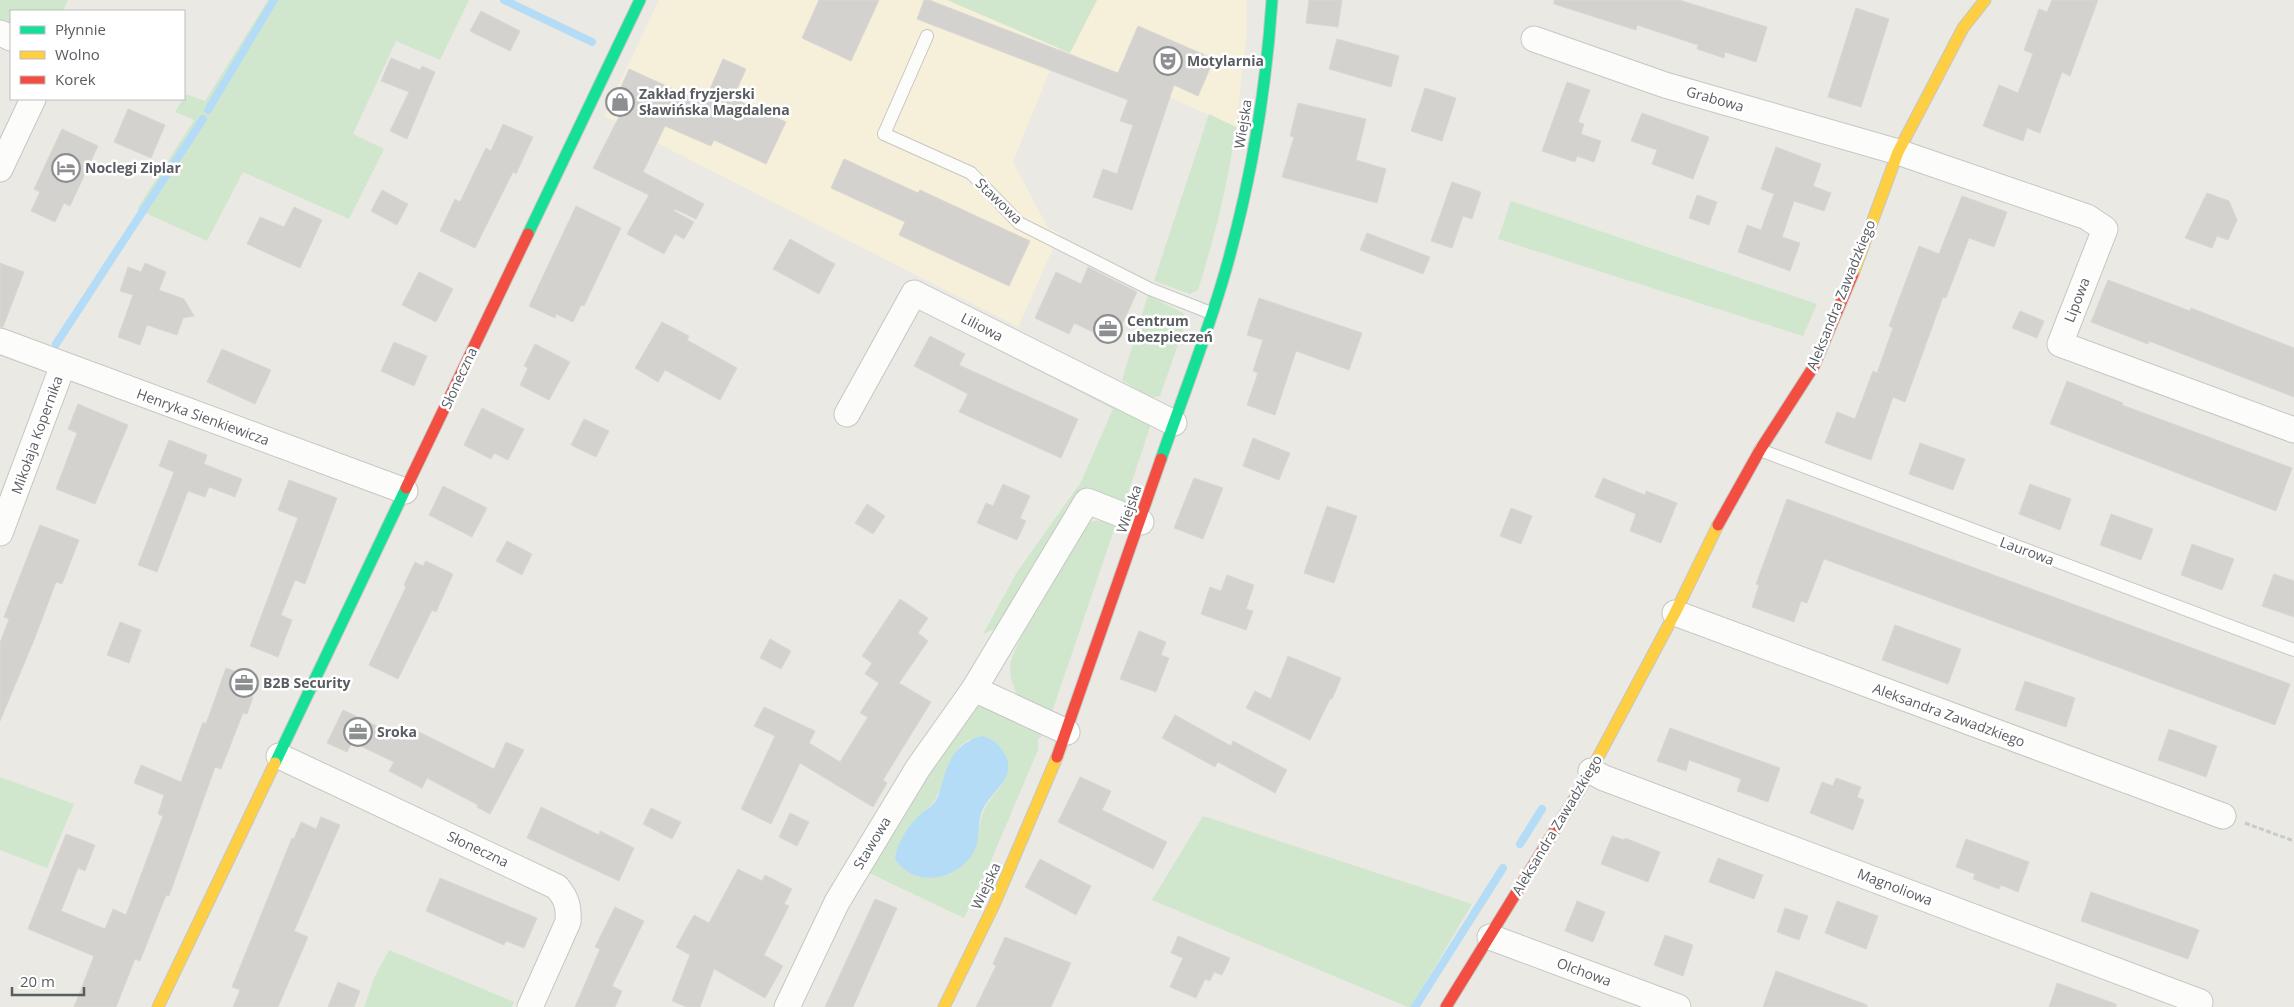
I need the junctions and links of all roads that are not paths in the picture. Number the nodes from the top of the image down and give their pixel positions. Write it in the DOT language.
graph roads {
  1 [pos="640,0"];
  2 [pos="1272,0"];
  3 [pos="1985,0"];
  4 [pos="927,36"];
  5 [pos="1534,39"];
  6 [pos="33,100"];
  7 [pos="1898,152"];
  8 [pos="0,169"];
  9 [pos="1211,313"];
  10 [pos="0,341"];
  11 [pos="63,365"];
  12 [pos="847,414"];
  13 [pos="1174,424"];
  14 [pos="2294,430"];
  15 [pos="1760,450"];
  16 [pos="405,491"];
  17 [pos="1141,522"];
  18 [pos="0,533"];
  19 [pos="1675,613"];
  20 [pos="2294,650"];
  21 [pos="974,689"];
  22 [pos="1067,732"];
  23 [pos="279,756"];
  24 [pos="1591,771"];
  25 [pos="2223,816"];
  26 [pos="1490,937"];
  27 [pos="2199,1004"];
  28 [pos="158,1007"];
  29 [pos="530,1007"];
  30 [pos="788,1007"];
  31 [pos="944,1007"];
  32 [pos="1446,1007"];
  33 [pos="1678,1007"];
  1 -- 16 [label="street, Słoneczna"];
  2 -- 9 [label="street, Wiejska"];
  3 -- 7 [label="street, Aleksandra Zawadzkiego"];
  4 -- 9 [label="lane, Stawowa"];
  5 -- 7 [label="street, Grabowa"];
  6 -- 8 [label="street"];
  7 -- 14 [label="street, Lipowa"];
  7 -- 15 [label="street, Aleksandra Zawadzkiego"];
  9 -- 13 [label="street, Wiejska"];
  10 -- 11 [label="street, Henryka Sienkiewicza"];
  11 -- 16 [label="street, Henryka Sienkiewicza"];
  11 -- 18 [label="street, Mikołaja Kopernika"];
  12 -- 13 [label="street, Liliowa"];
  13 -- 17 [label="street, Wiejska"];
  15 -- 19 [label="street, Aleksandra Zawadzkiego"];
  15 -- 20 [label="lane, Laurowa"];
  16 -- 23 [label="street, Słoneczna"];
  17 -- 21 [label="street, Stawowa"];
  17 -- 22 [label="street, Wiejska"];
  19 -- 24 [label="street, Aleksandra Zawadzkiego"];
  19 -- 25 [label="street, Aleksandra Zawadzkiego"];
  21 -- 22 [label="street"];
  21 -- 30 [label="street, Stawowa"];
  22 -- 31 [label="street, Wiejska"];
  23 -- 28 [label="street, Słoneczna"];
  23 -- 29 [label="street, Słoneczna"];
  24 -- 26 [label="street, Aleksandra Zawadzkiego"];
  24 -- 27 [label="street, Magnoliowa"];
  26 -- 32 [label="street, Aleksandra Zawadzkiego"];
  26 -- 33 [label="street, Olchowa"];
}
